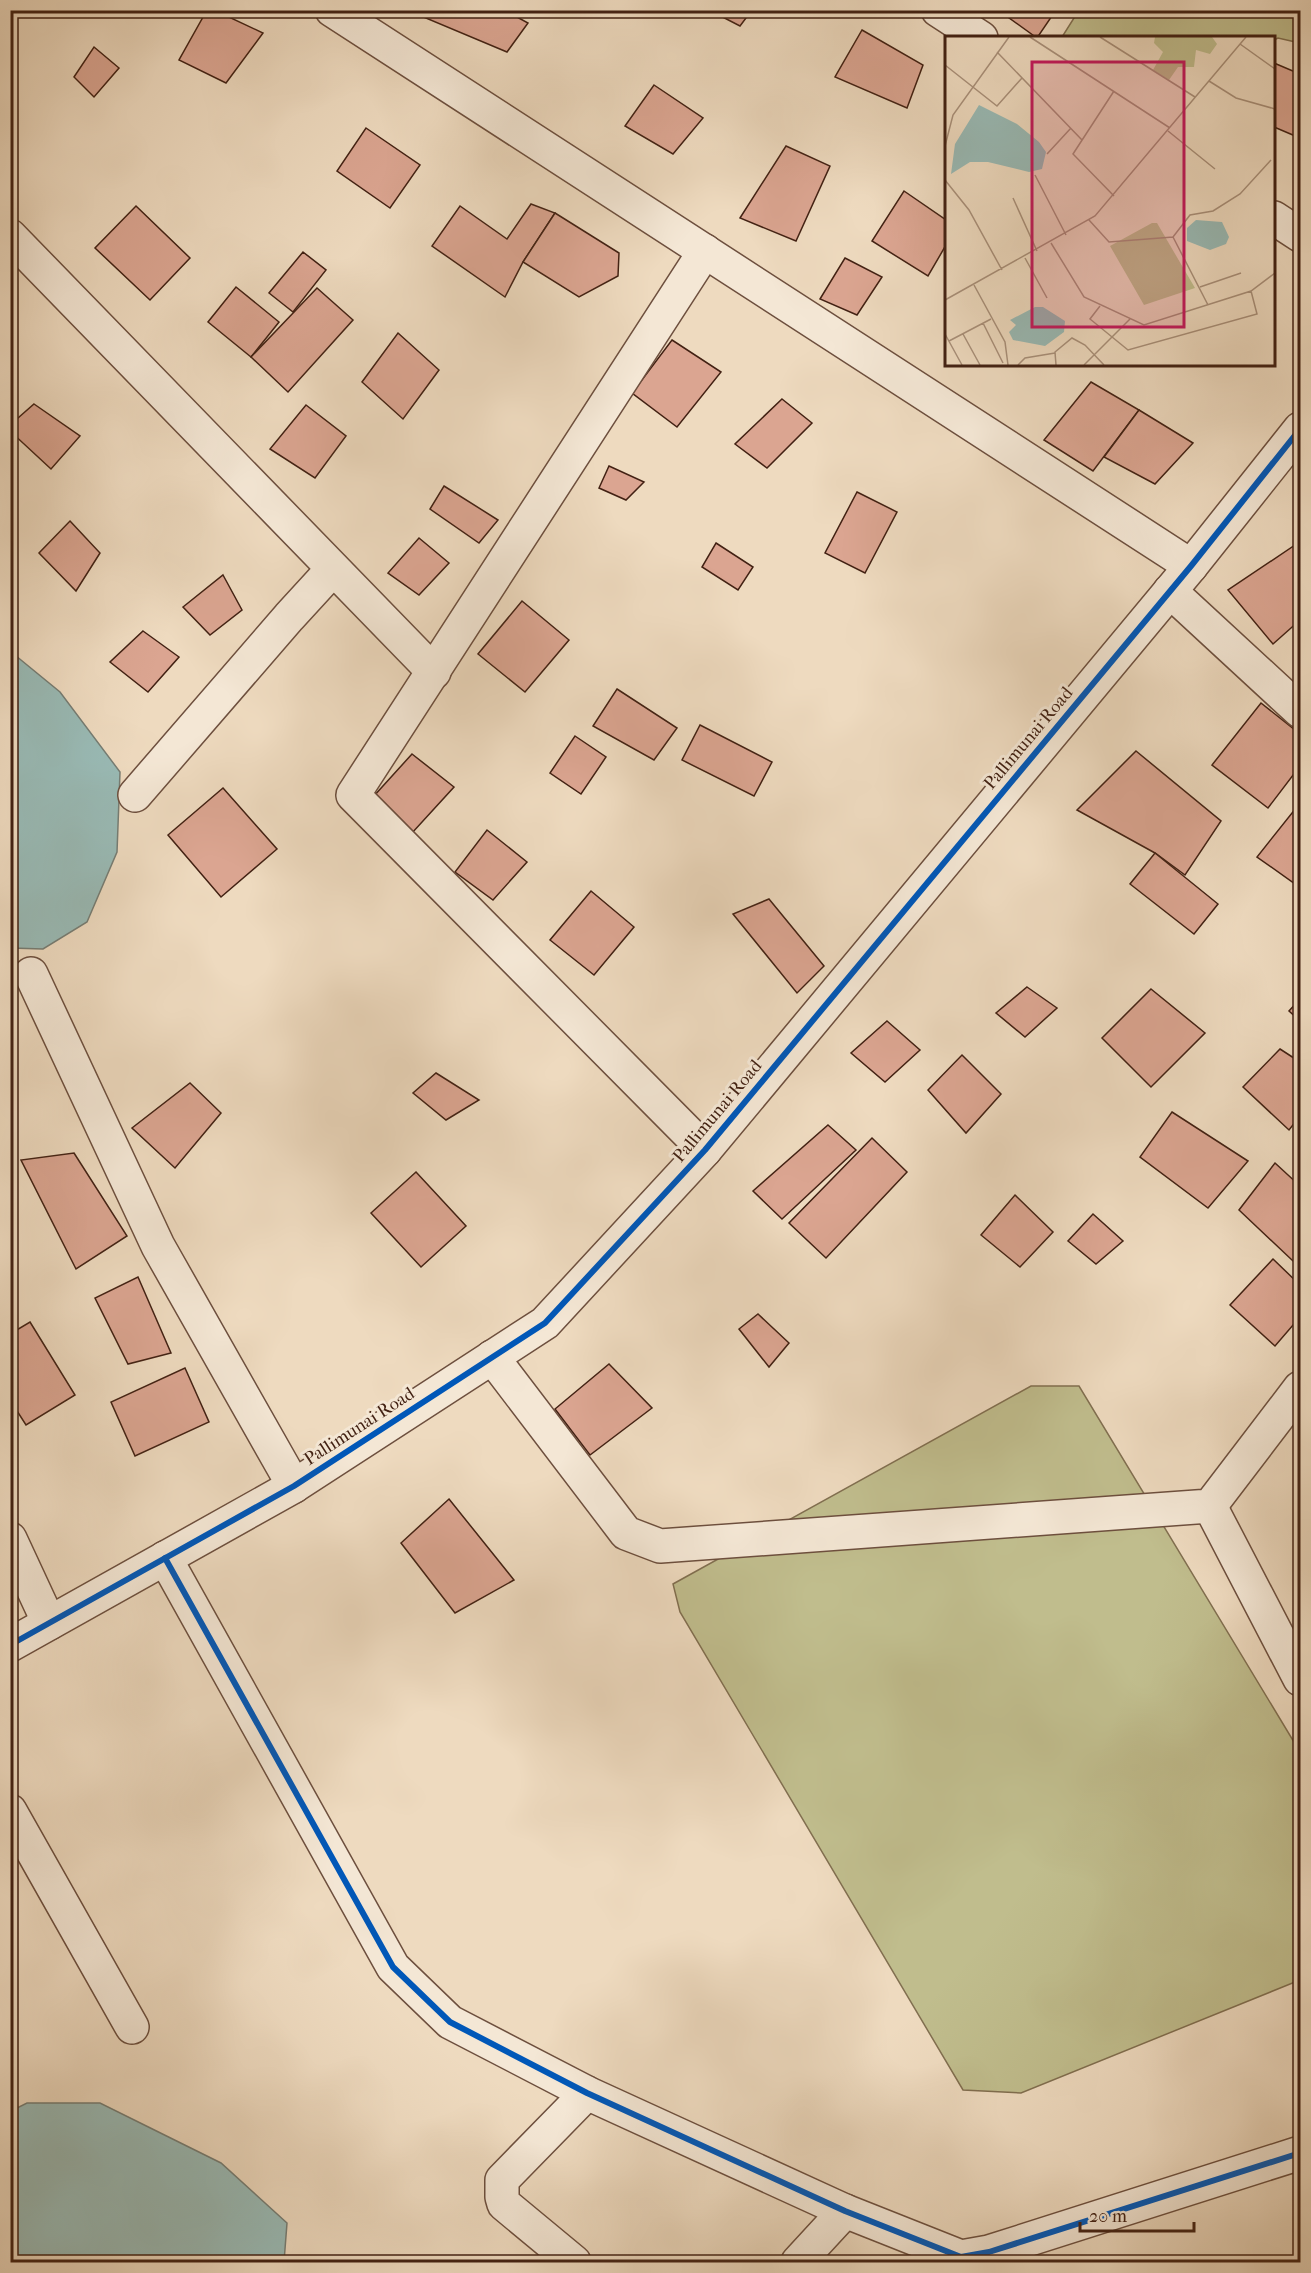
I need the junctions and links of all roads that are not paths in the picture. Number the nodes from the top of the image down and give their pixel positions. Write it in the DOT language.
graph roads {
  1 [pos="332,10"];
  2 [pos="938,10"];
  3 [pos="978,36"];
  4 [pos="1275,219"];
  5 [pos="1300,235"];
  6 [pos="10,236"];
  7 [pos="705,251"];
  8 [pos="1300,429"];
  9 [pos="1191,566"];
  10 [pos="333,569"];
  11 [pos="1170,591"];
  12 [pos="434,672"];
  13 [pos="1300,711"];
  14 [pos="135,795"];
  15 [pos="31,974"];
  16 [pos="705,1150"];
  17 [pos="492,1357"];
  18 [pos="1300,1388"];
  19 [pos="294,1486"];
  20 [pos="1210,1506"];
  21 [pos="10,1539"];
  22 [pos="165,1558"];
  23 [pos="49,1623"];
  24 [pos="10,1645"];
  25 [pos="1300,1679"];
  26 [pos="10,1812"];
  27 [pos="132,2028"];
  28 [pos="587,2093"];
  29 [pos="1300,2153"];
  30 [pos="845,2211"];
  31 [pos="574,2262"];
  32 [pos="798,2262"];
  1 -- 7 [label="street"];
  2 -- 3 [label="street"];
  4 -- 5 [label="street"];
  6 -- 10 [label="street"];
  7 -- 9 [label="street"];
  7 -- 12 [label="street"];
  8 -- 9 [label="street, Pallimunai Road"];
  9 -- 11 [label="street, Pallimunai Road"];
  10 -- 12 [label="street"];
  10 -- 14 [label="street"];
  11 -- 13 [label="street"];
  11 -- 16 [label="street, Pallimunai Road"];
  12 -- 16 [label="street"];
  15 -- 19 [label="street"];
  16 -- 17 [label="street, Pallimunai Road"];
  17 -- 19 [label="street, Pallimunai Road"];
  17 -- 20 [label="street"];
  18 -- 20 [label="street"];
  19 -- 22 [label="street, Pallimunai Road"];
  20 -- 25 [label="street"];
  21 -- 23 [label="street"];
  22 -- 23 [label="street, Pallimunai Road"];
  22 -- 28 [label="street"];
  23 -- 24 [label="street, Pallimunai Road"];
  26 -- 27 [label="street"];
  28 -- 30 [label="street"];
  28 -- 31 [label="street"];
  29 -- 30 [label="street"];
  30 -- 32 [label="street"];
}
